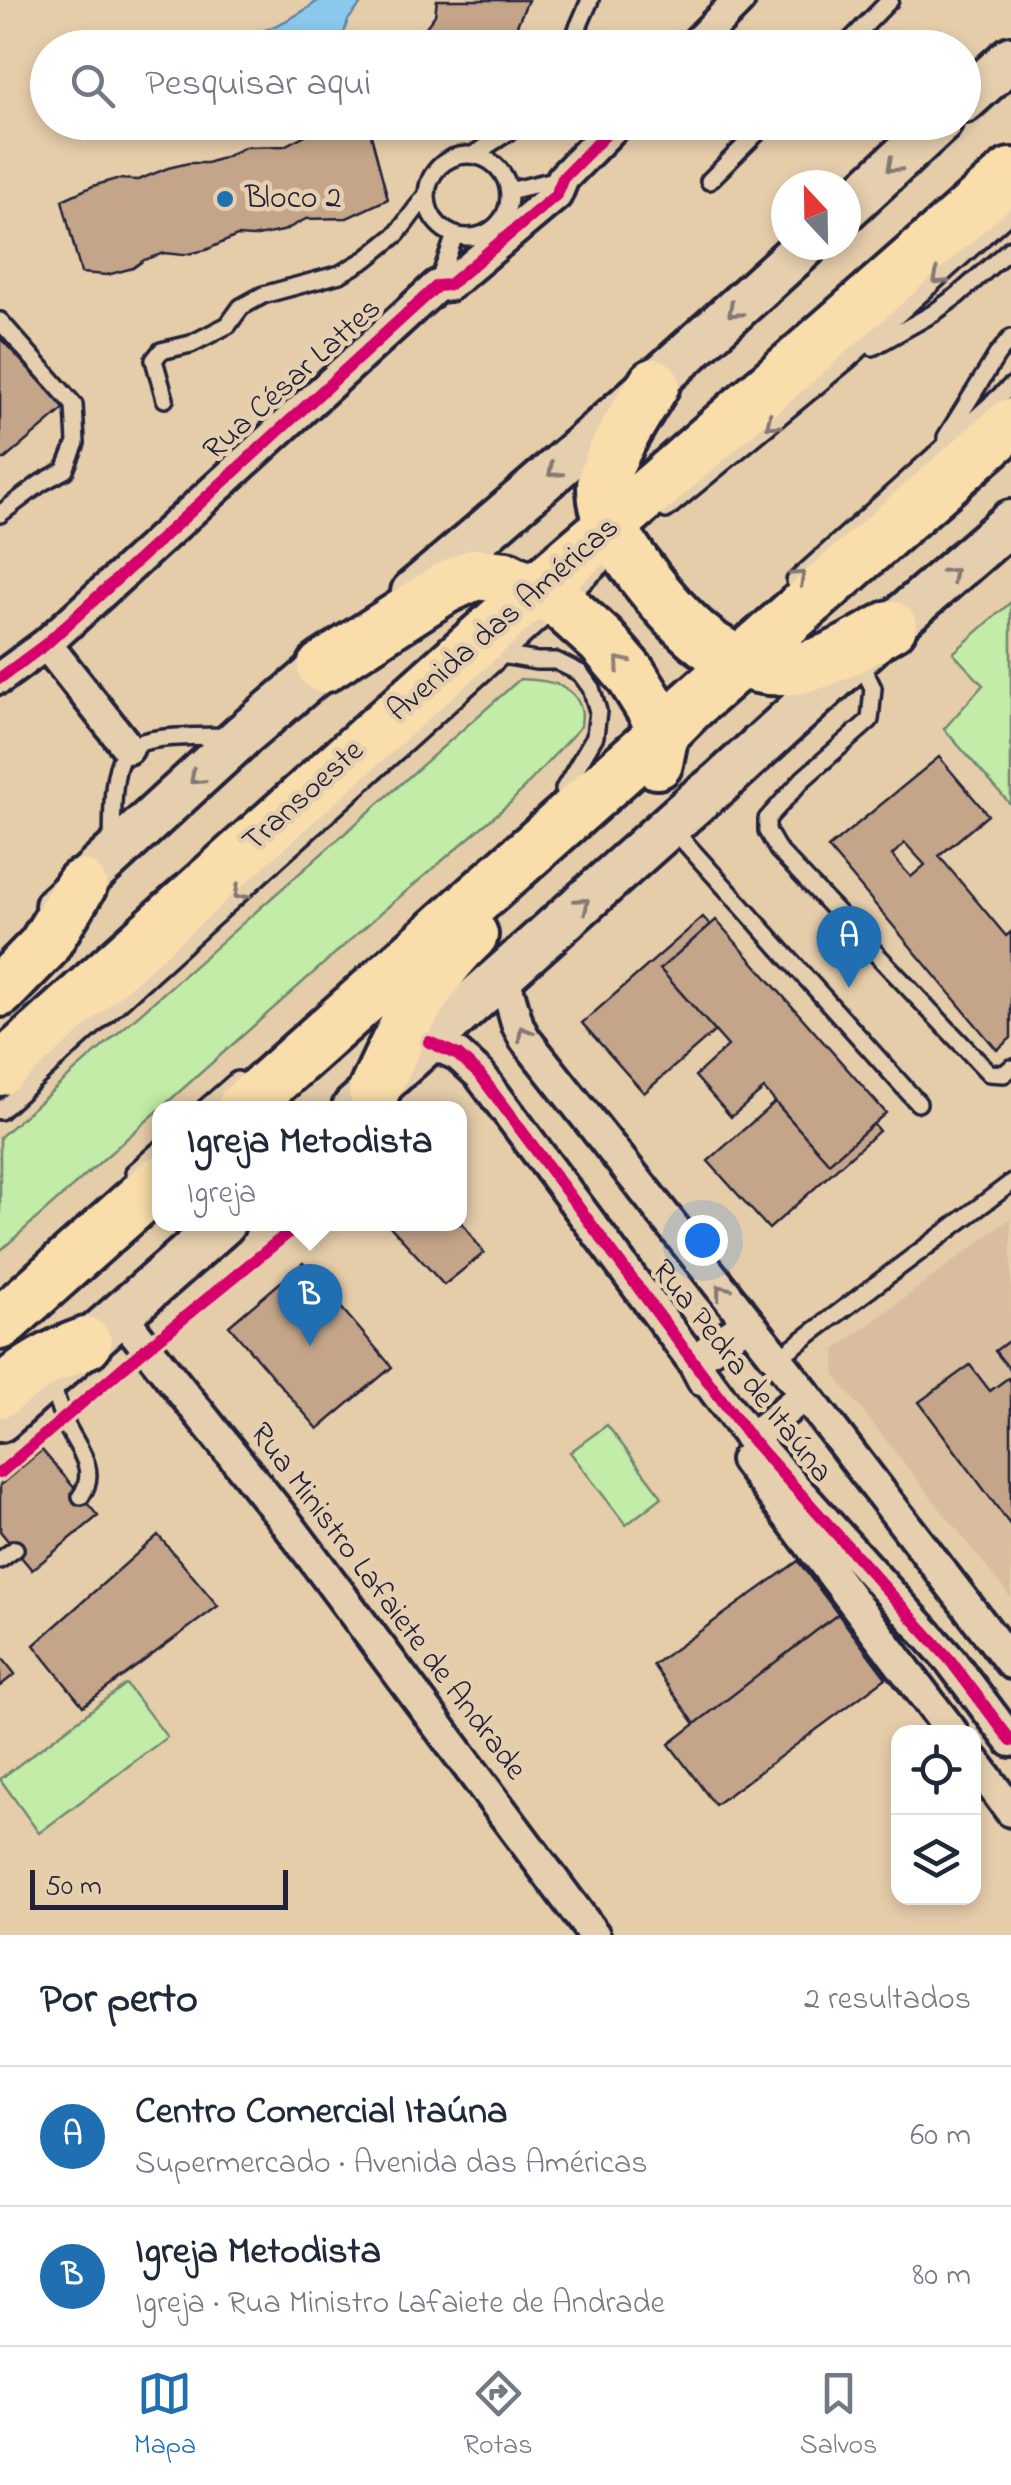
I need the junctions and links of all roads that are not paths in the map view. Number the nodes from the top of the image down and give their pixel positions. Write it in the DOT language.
graph roads {
  1 [pos="590,0"];
  2 [pos="739,0"];
  3 [pos="890,0"];
  4 [pos="577,30"];
  5 [pos="710,30"];
  6 [pos="861,30"];
  7 [pos="1011,58"];
  8 [pos="981,86"];
  9 [pos="496,140"];
  10 [pos="600,140"];
  11 [pos="750,140"];
  12 [pos="920,140"];
  13 [pos="472,155"];
  14 [pos="1011,174"];
  15 [pos="563,178"];
  16 [pos="709,182"];
  17 [pos="509,192"];
  18 [pos="427,194"];
  19 [pos="861,194"];
  20 [pos="1011,212"];
  21 [pos="456,235"];
  22 [pos="1011,248"];
  23 [pos="790,260"];
  24 [pos="437,286"];
  25 [pos="0,320"];
  26 [pos="1011,338"];
  27 [pos="847,361"];
  28 [pos="654,384"];
  29 [pos="1011,386"];
  30 [pos="165,399"];
  31 [pos="1011,424"];
  32 [pos="936,453"];
  33 [pos="0,514"];
  34 [pos="1011,522"];
  35 [pos="632,532"];
  36 [pos="790,586"];
  37 [pos="548,597"];
  38 [pos="874,641"];
  39 [pos="46,644"];
  40 [pos="502,655"];
  41 [pos="723,655"];
  42 [pos="322,667"];
  43 [pos="0,678"];
  44 [pos="655,718"];
  45 [pos="243,735"];
  46 [pos="128,748"];
  47 [pos="598,760"];
  48 [pos="564,789"];
  49 [pos="550,802"];
  50 [pos="670,827"];
  51 [pos="96,870"];
  52 [pos="0,957"];
  53 [pos="503,974"];
  54 [pos="0,991"];
  55 [pos="429,1042"];
  56 [pos="1011,1068"];
  57 [pos="0,1070"];
  58 [pos="245,1089"];
  59 [pos="364,1100"];
  60 [pos="220,1101"];
  61 [pos="918,1103"];
  62 [pos="0,1111"];
  63 [pos="152,1162"];
  64 [pos="1011,1182"];
  65 [pos="138,1184"];
  66 [pos="215,1231"];
  67 [pos="747,1323"];
  68 [pos="0,1324"];
  69 [pos="85,1344"];
  70 [pos="777,1359"];
  71 [pos="693,1362"];
  72 [pos="0,1392"];
  73 [pos="805,1394"];
  74 [pos="0,1420"];
  75 [pos="751,1439"];
  76 [pos="81,1496"];
  77 [pos="15,1549"];
  78 [pos="0,1560"];
  79 [pos="1011,1663"];
  80 [pos="947,1725"];
  81 [pos="1011,1741"];
  82 [pos="981,1771"];
  83 [pos="1011,1811"];
  84 [pos="594,1935"];
  1 -- 4 [label="lane"];
  2 -- 5 [label="street"];
  3 -- 6 [label="lane"];
  7 -- 8 [label="main road"];
  9 -- 13 [label="lane"];
  10 -- 15 [label="street, Rua César Lattes"];
  11 -- 16 [label="lane"];
  12 -- 19 [label="main road, one-way"];
  13 -- 17 [label="lane"];
  13 -- 18 [label="lane"];
  14 -- 35 [label="highway, Avenida das Américas"];
  15 -- 17 [label="lane"];
  15 -- 24 [label="street, Rua César Lattes"];
  17 -- 21 [label="lane"];
  18 -- 21 [label="lane"];
  18 -- 30 [label="lane"];
  20 -- 27 [label="lane, one-way"];
  21 -- 24 [label="lane"];
  22 -- 27 [label="lane"];
  23 -- 28 [label="main road, one-way"];
  24 -- 39 [label="street, Rua César Lattes"];
  25 -- 33 [label="lane"];
  26 -- 32 [label="lane"];
  27 -- 35 [label="lane, one-way"];
  28 -- 35 [label="highway"];
  28 -- 42 [label="main road, one-way"];
  29 -- 32 [label="lane"];
  31 -- 41 [label="highway"];
  36 -- 32 [label="lane, one-way"];
  38 -- 34 [label="main road, one-way"];
  35 -- 37 [label="highway, Avenida das Américas"];
  35 -- 41 [label="highway"];
  37 -- 40 [label="lane, Transoeste"];
  37 -- 42 [label="highway"];
  44 -- 37 [label="highway, one-way"];
  37 -- 57 [label="highway, Avenida das Américas"];
  38 -- 41 [label="highway"];
  38 -- 50 [label="main road"];
  38 -- 56 [label="lane"];
  39 -- 43 [label="street, Rua César Lattes"];
  39 -- 46 [label="street"];
  40 -- 48 [label="lane"];
  40 -- 62 [label="lane, Transoeste, one-way"];
  41 -- 44 [label="highway"];
  42 -- 45 [label="main road"];
  44 -- 58 [label="highway"];
  44 -- 59 [label="highway"];
  45 -- 46 [label="lane"];
  45 -- 51 [label="main road, one-way"];
  46 -- 51 [label="lane"];
  47 -- 48 [label="lane"];
  48 -- 49 [label="lane"];
  53 -- 50 [label="main road, one-way"];
  50 -- 61 [label="lane"];
  51 -- 52 [label="main road"];
  51 -- 54 [label="highway"];
  53 -- 55 [label="main road"];
  67 -- 53 [label="street, Rua Pedra de Itaúna, one-way"];
  55 -- 59 [label="main road"];
  55 -- 71 [label="street, Rua Pedra de Itaúna"];
  58 -- 60 [label="lane"];
  63 -- 65 [label="lane"];
  64 -- 70 [label="lane"];
  65 -- 68 [label="highway"];
  66 -- 69 [label="main road"];
  67 -- 70 [label="street, Rua Pedra de Itaúna"];
  67 -- 71 [label="street"];
  69 -- 72 [label="highway"];
  69 -- 74 [label="main road"];
  69 -- 76 [label="lane"];
  69 -- 84 [label="street, Rua Ministro Lafaiete de Andrade"];
  70 -- 73 [label="street, Rua Pedra de Itaúna"];
  71 -- 75 [label="street, Rua Pedra de Itaúna"];
  71 -- 80 [label="street"];
  73 -- 75 [label="street"];
  73 -- 79 [label="street, Rua Pedra de Itaúna"];
  75 -- 81 [label="street, Rua Pedra de Itaúna"];
  77 -- 78 [label="lane"];
  82 -- 83 [label="street"];
}
